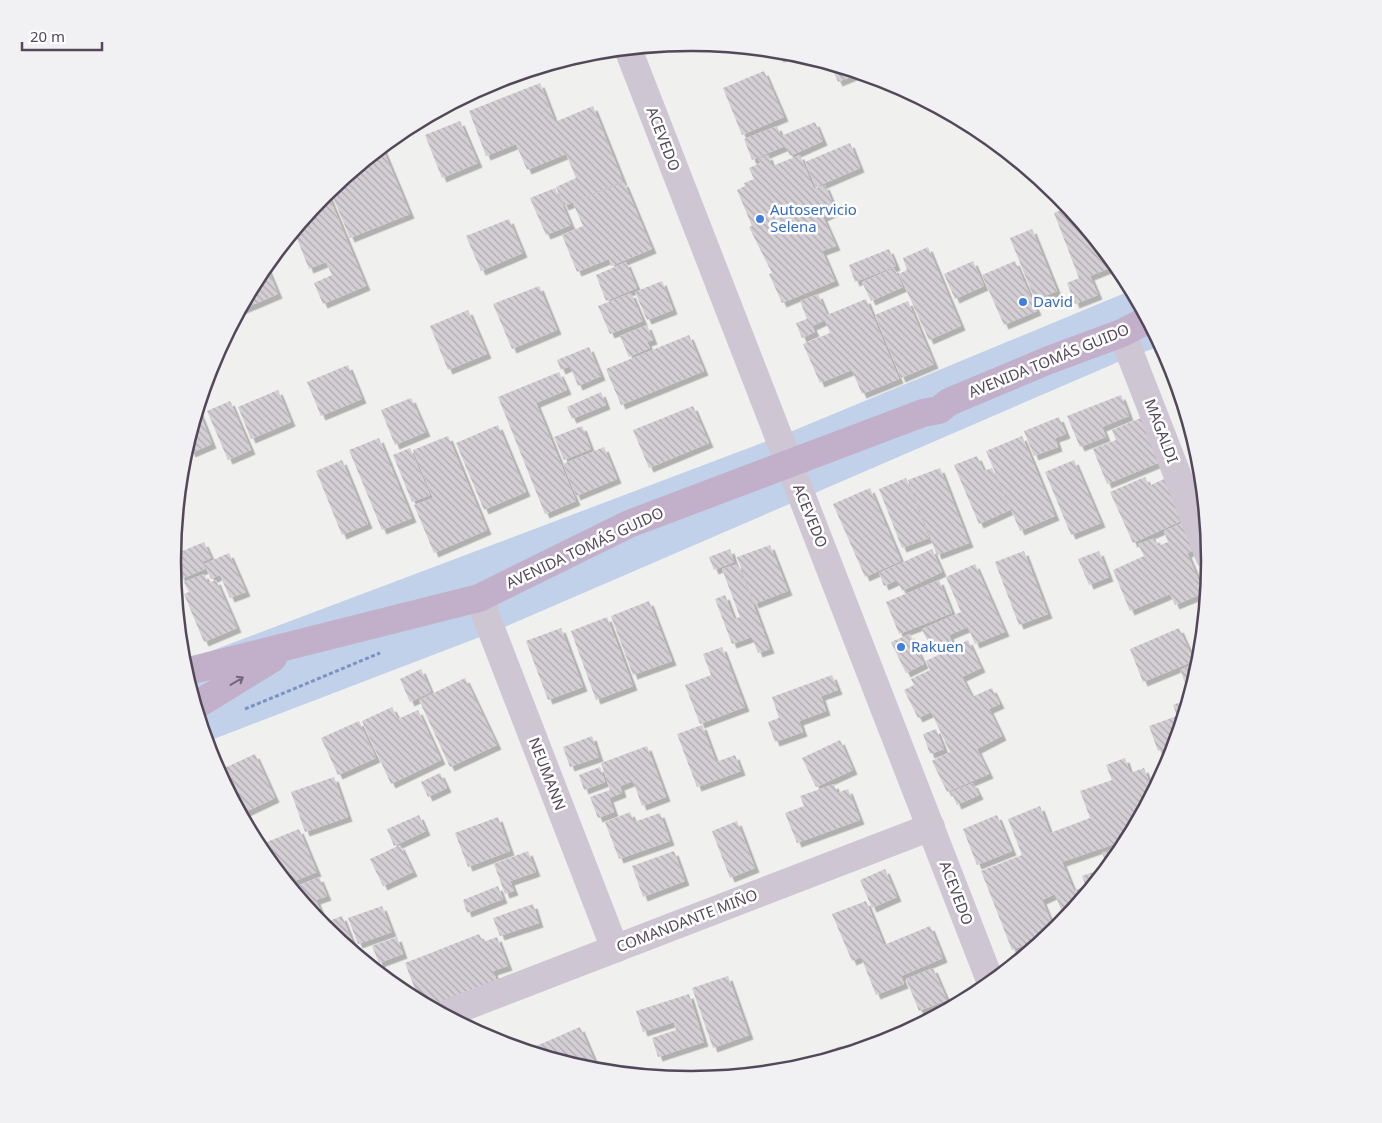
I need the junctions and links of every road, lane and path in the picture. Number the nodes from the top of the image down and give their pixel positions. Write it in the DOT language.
graph roads {
  1 [pos="630,55"];
  2 [pos="1142,323"];
  3 [pos="1122,333"];
  4 [pos="788,463"];
  5 [pos="1200,531"];
  6 [pos="480,598"];
  7 [pos="298,643"];
  8 [pos="193,670"];
  9 [pos="201,703"];
  10 [pos="931,827"];
  11 [pos="615,949"];
  12 [pos="988,976"];
  13 [pos="452,1012"];
  1 -- 4 [label="street, ACEVEDO"];
  2 -- 3 [label="main road, AVENIDA TOMÁS GUIDO"];
  3 -- 4 [label="main road, AVENIDA TOMÁS GUIDO"];
  3 -- 5 [label="street, MAGALDI"];
  4 -- 6 [label="main road, AVENIDA TOMÁS GUIDO"];
  4 -- 10 [label="street, ACEVEDO"];
  6 -- 7 [label="main road, AVENIDA TOMÁS GUIDO"];
  6 -- 11 [label="street, NEUMANN"];
  7 -- 8 [label="main road, AVENIDA TOMÁS GUIDO"];
  9 -- 7 [label="main road, AVENIDA TOMÁS GUIDO, one-way"];
  10 -- 11 [label="street, COMANDANTE MIÑO"];
  10 -- 12 [label="street, ACEVEDO"];
  11 -- 13 [label="street, COMANDANTE MIÑO"];
}
